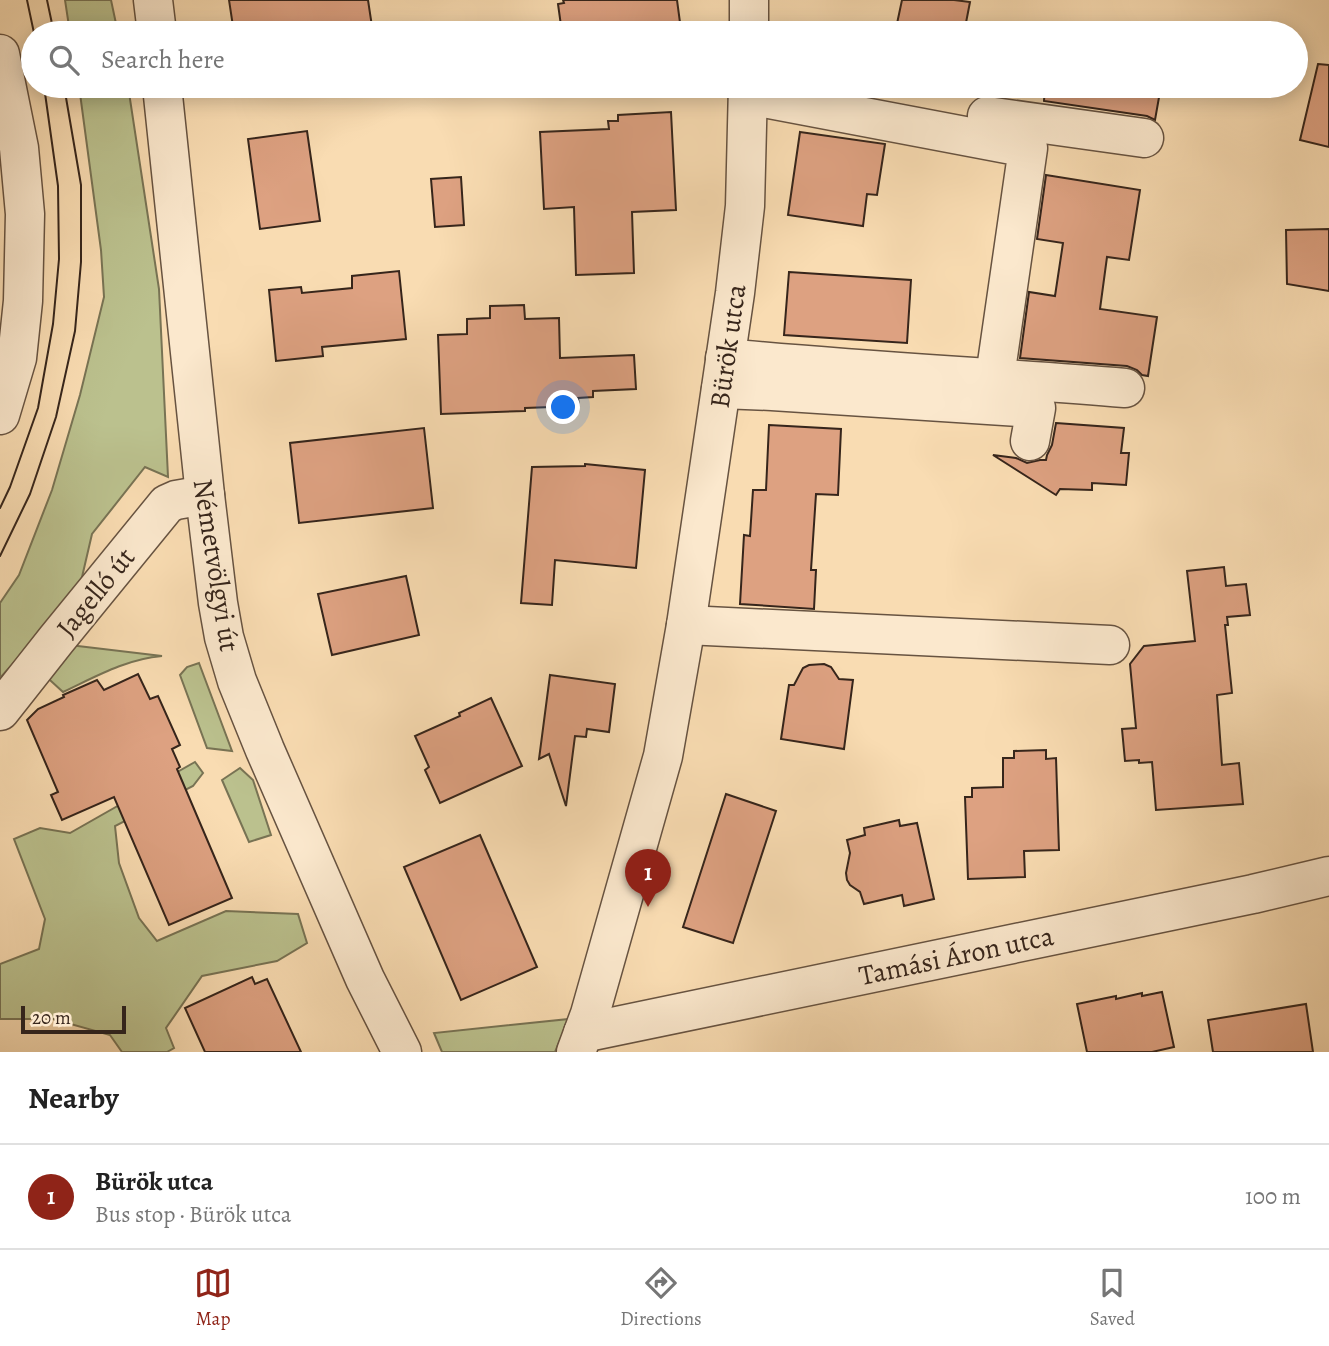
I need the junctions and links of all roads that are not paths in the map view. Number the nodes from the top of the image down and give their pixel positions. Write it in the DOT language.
graph roads {
  1 [pos="153,0"];
  2 [pos="749,0"];
  3 [pos="156,21"];
  4 [pos="749,21"];
  5 [pos="0,54"];
  6 [pos="163,98"];
  7 [pos="748,98"];
  8 [pos="787,98"];
  9 [pos="877,98"];
  10 [pos="1144,138"];
  11 [pos="723,374"];
  12 [pos="995,377"];
  13 [pos="1125,388"];
  14 [pos="5,398"];
  15 [pos="1030,442"];
  16 [pos="205,495"];
  17 [pos="686,625"];
  18 [pos="1110,645"];
  19 [pos="0,711"];
  20 [pos="1329,876"];
  21 [pos="579,1043"];
  22 [pos="402,1052"];
  1 -- 3 [label="street"];
  2 -- 4 [label="street"];
  5 -- 14 [label="street"];
  6 -- 16 [label="street, Németvölgyi út"];
  7 -- 11 [label="street, Bürök utca"];
  8 -- 12 [label="street"];
  9 -- 10 [label="street"];
  11 -- 12 [label="street"];
  11 -- 15 [label="street"];
  11 -- 17 [label="street, Bürök utca"];
  12 -- 13 [label="street"];
  16 -- 19 [label="street, Jagelló út"];
  16 -- 22 [label="street, Németvölgyi út"];
  17 -- 18 [label="street"];
  17 -- 21 [label="street, Bürök utca"];
  20 -- 21 [label="street, Tamási Áron utca"];
}
